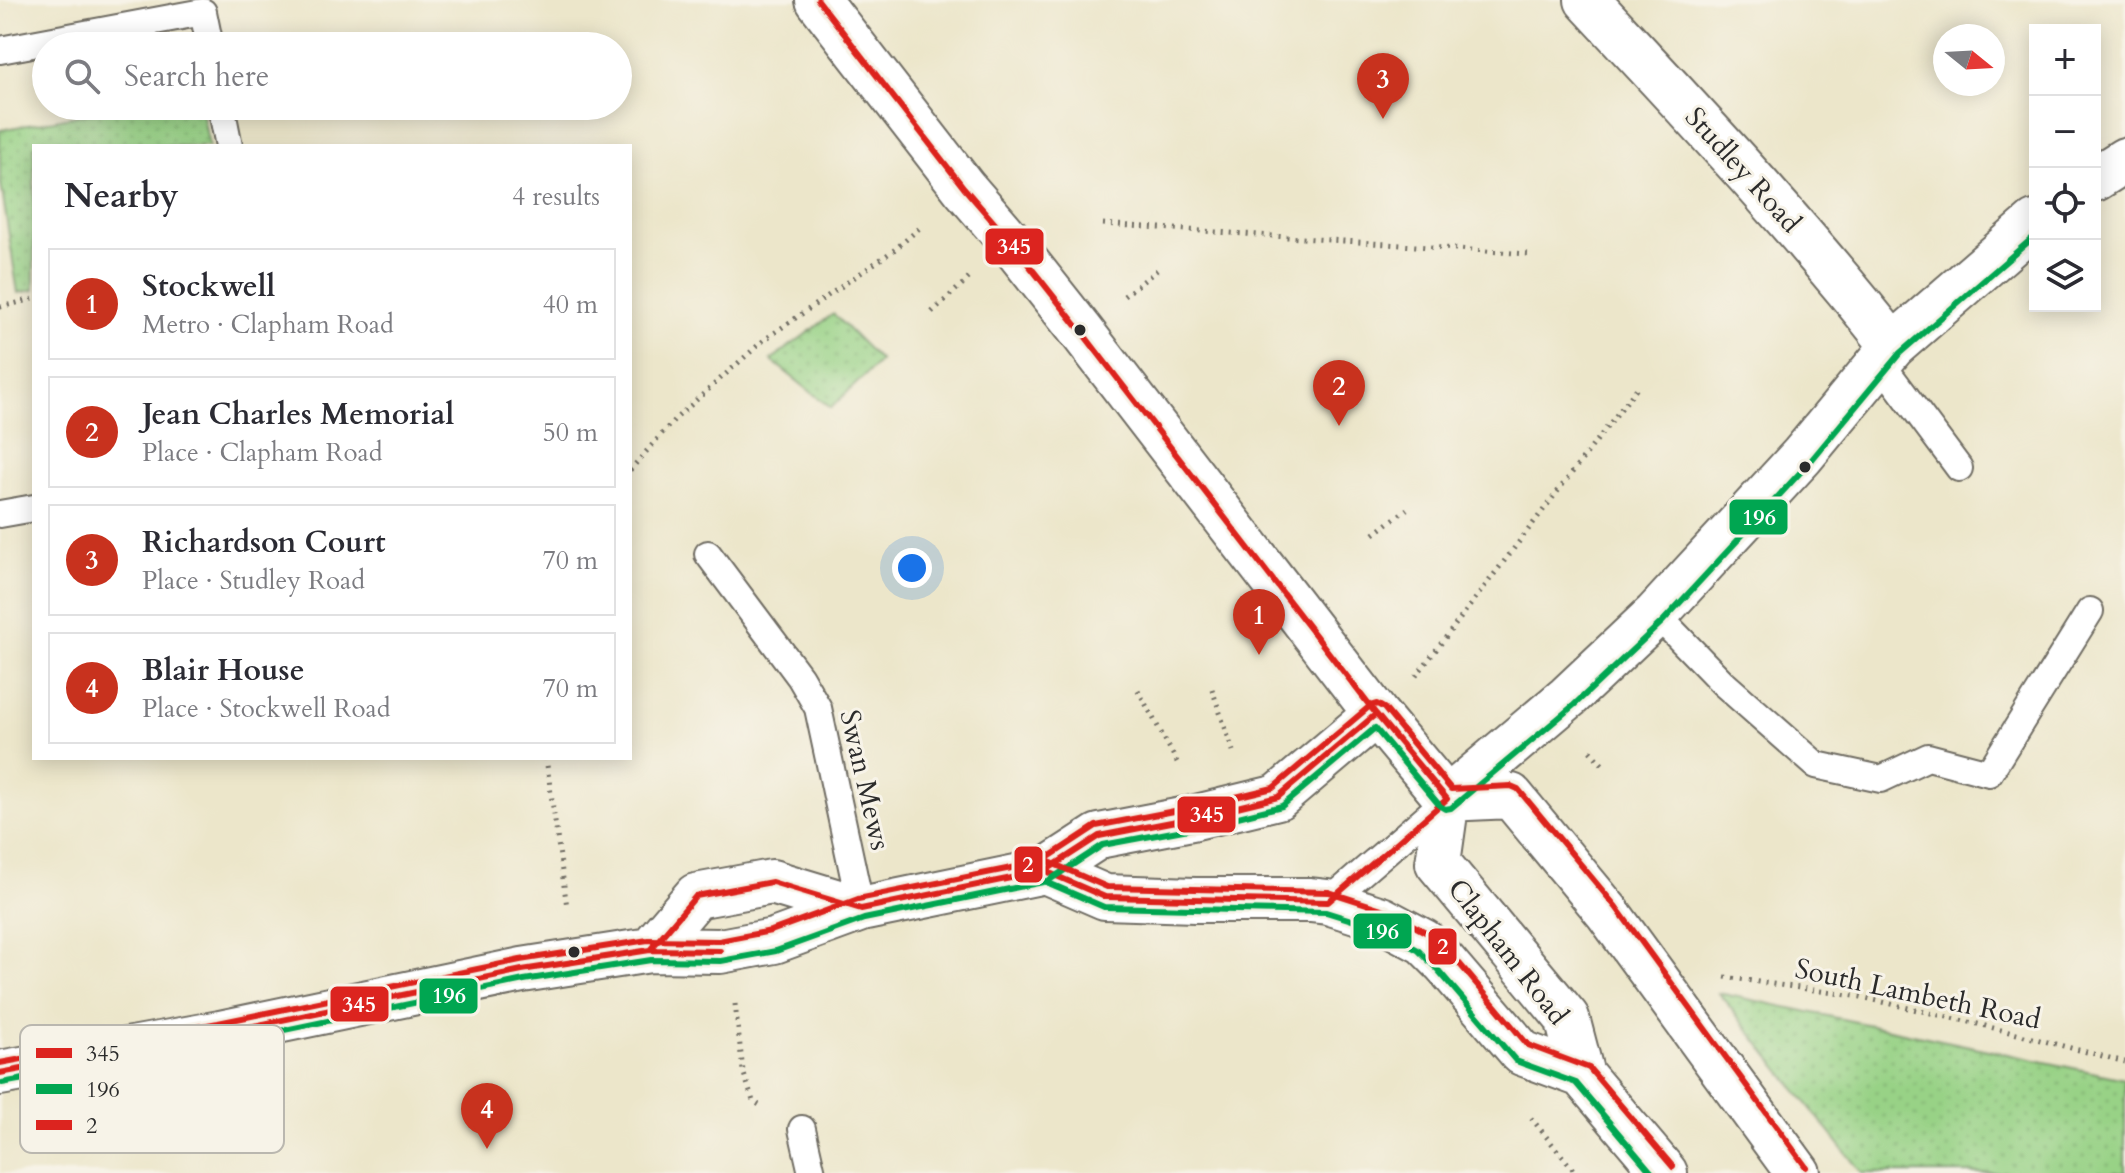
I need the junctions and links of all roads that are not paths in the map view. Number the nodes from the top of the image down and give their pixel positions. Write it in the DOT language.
graph roads {
  1 [pos="818,0"];
  2 [pos="1587,0"];
  3 [pos="96,32"];
  4 [pos="207,32"];
  5 [pos="32,44"];
  6 [pos="0,50"];
  7 [pos="224,120"];
  8 [pos="229,144"];
  9 [pos="2125,160"];
  10 [pos="2101,175"];
  11 [pos="2029,228"];
  12 [pos="1886,354"];
  13 [pos="1959,468"];
  14 [pos="32,508"];
  15 [pos="0,514"];
  16 [pos="708,554"];
  17 [pos="2090,611"];
  18 [pos="1656,614"];
  19 [pos="1376,714"];
  20 [pos="1447,799"];
  21 [pos="1045,871"];
  22 [pos="1328,902"];
  23 [pos="861,909"];
  24 [pos="650,950"];
  25 [pos="258,1025"];
  26 [pos="20,1069"];
  27 [pos="0,1073"];
  28 [pos="1582,1075"];
  29 [pos="802,1129"];
  30 [pos="812,1173"];
  31 [pos="1665,1173"];
  32 [pos="1798,1173"];
  1 -- 19 [label="main road"];
  2 -- 12 [label="main road, Studley Road"];
  3 -- 4 [label="lane"];
  5 -- 6 [label="lane"];
  7 -- 8 [label="lane"];
  9 -- 10 [label="main road"];
  11 -- 12 [label="main road"];
  12 -- 13 [label="lane"];
  12 -- 18 [label="main road"];
  14 -- 15 [label="lane"];
  16 -- 23 [label="lane, Swan Mews"];
  17 -- 18 [label="lane"];
  18 -- 20 [label="main road"];
  19 -- 20 [label="main road"];
  19 -- 21 [label="main road"];
  20 -- 22 [label="lane"];
  20 -- 28 [label="main road, Clapham Road"];
  20 -- 32 [label="main road"];
  21 -- 22 [label="main road"];
  21 -- 23 [label="main road"];
  22 -- 28 [label="main road"];
  23 -- 24 [label="main road"];
  23 -- 24 [label="main road"];
  24 -- 25 [label="main road"];
  26 -- 27 [label="main road"];
  28 -- 31 [label="main road, Clapham Road"];
  29 -- 30 [label="lane"];
}
